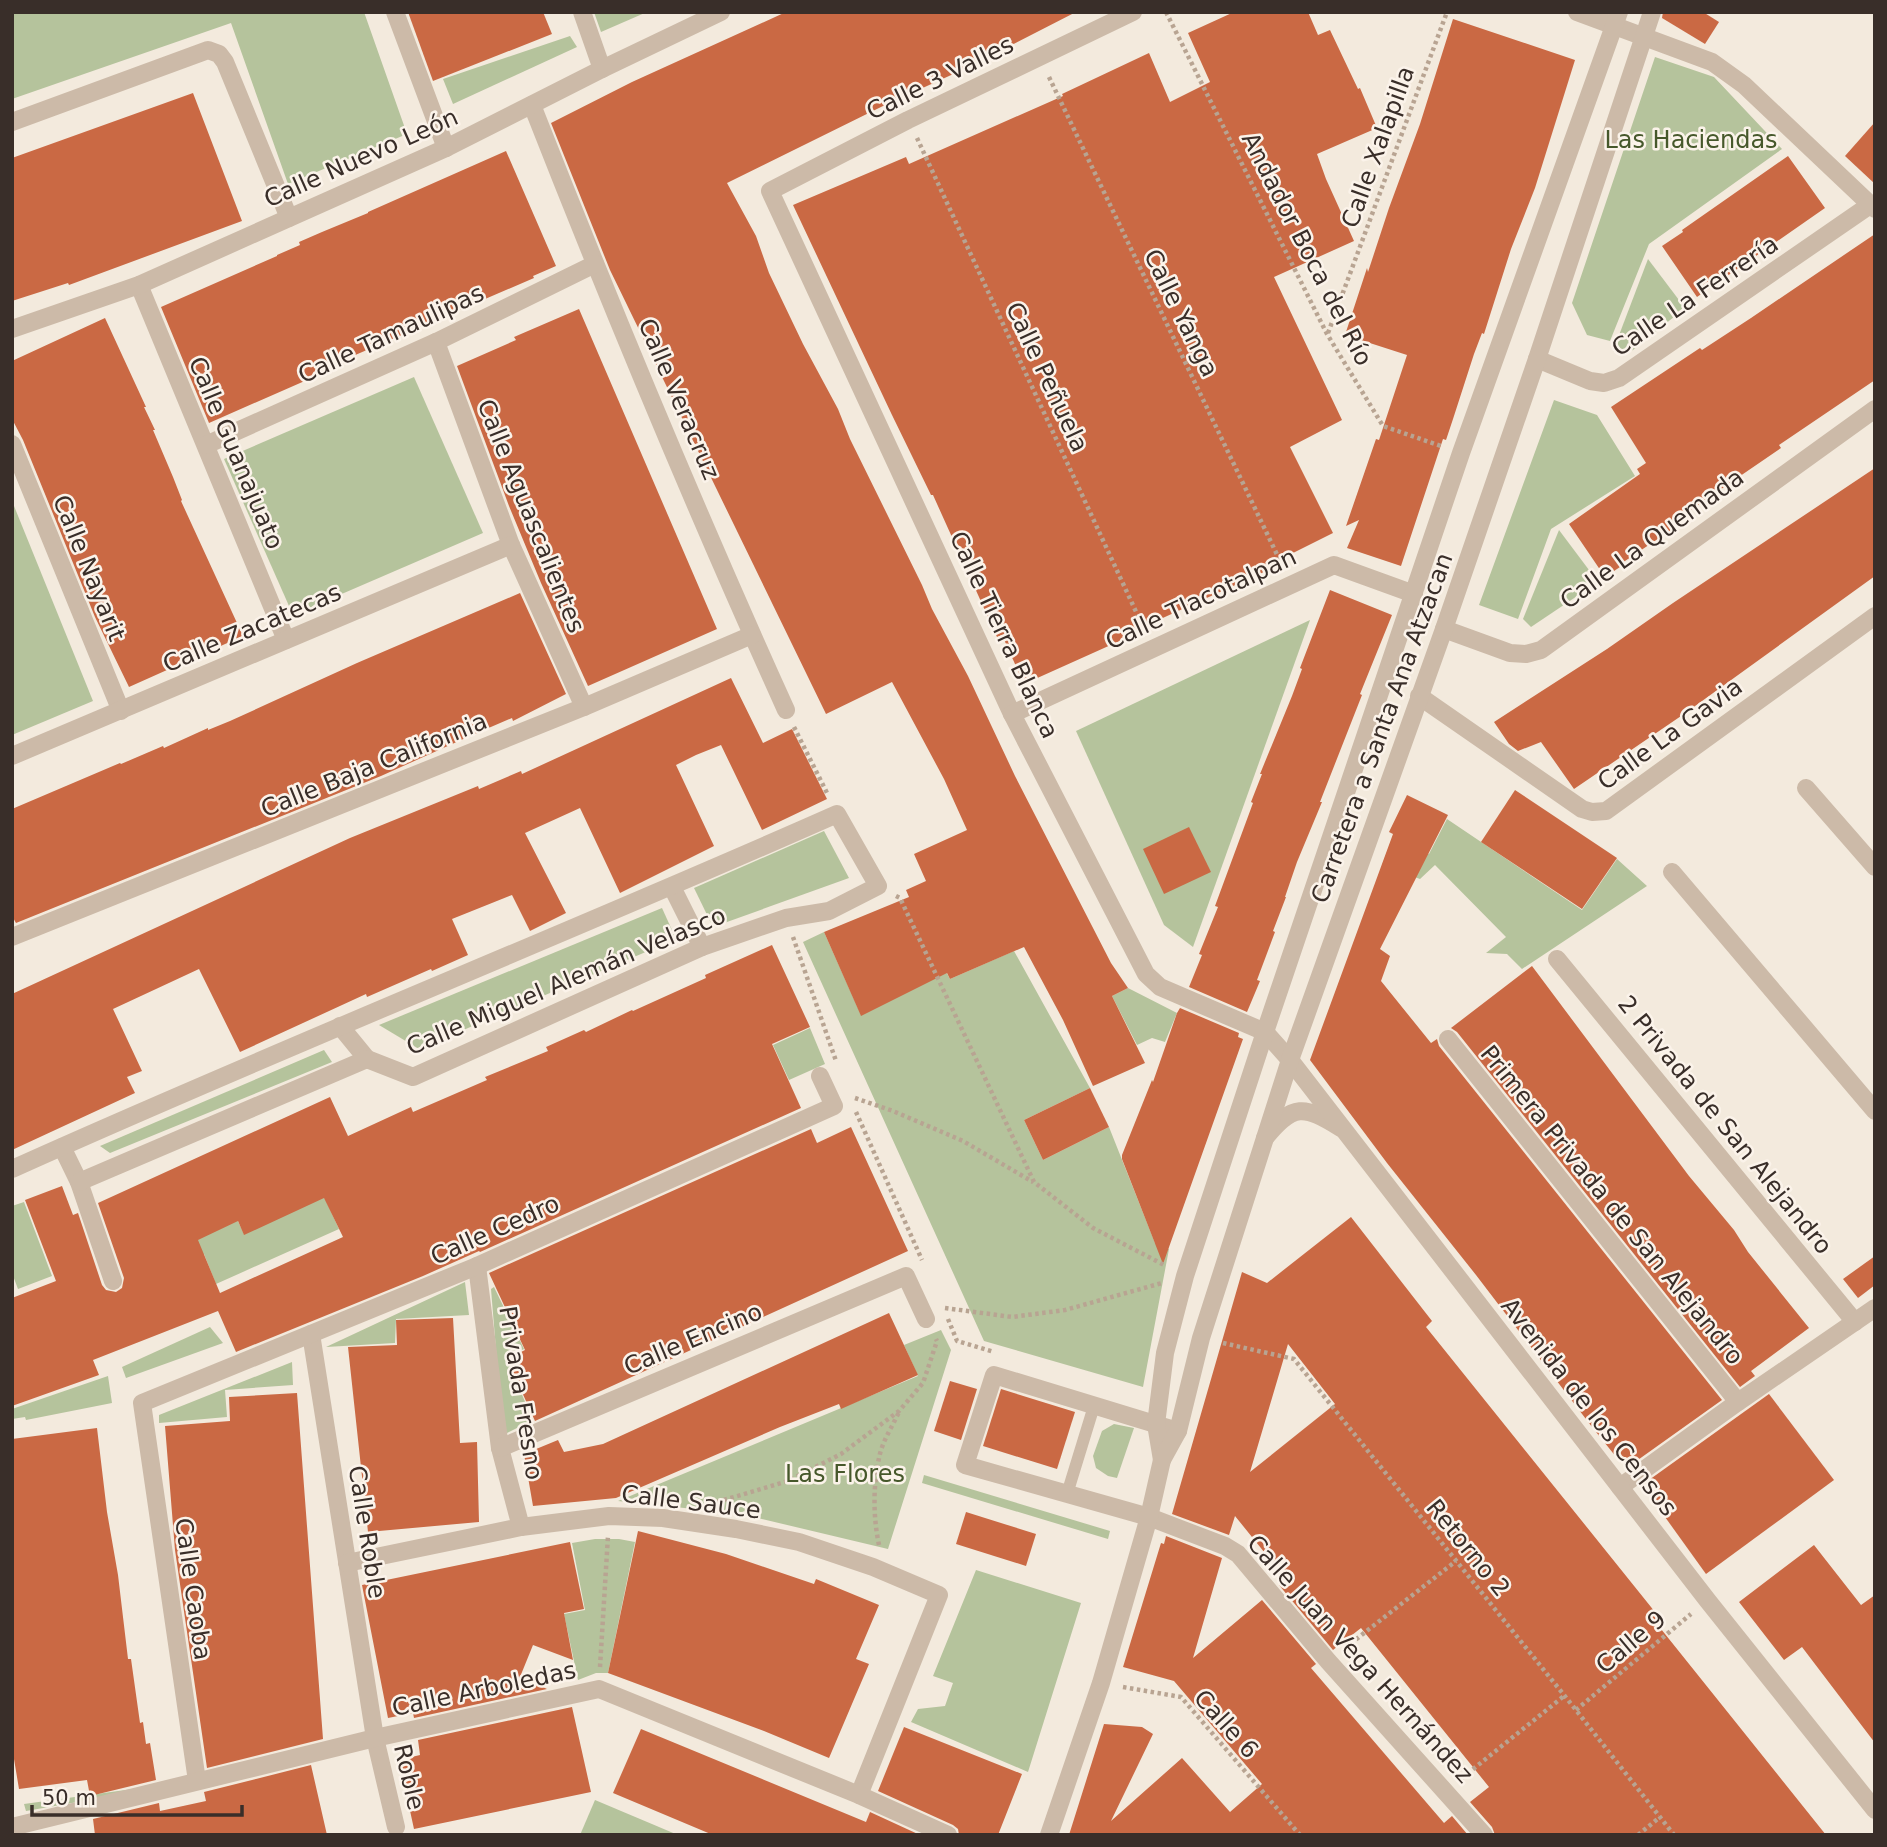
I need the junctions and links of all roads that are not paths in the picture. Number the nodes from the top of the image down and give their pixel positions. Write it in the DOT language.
graph roads {
  1 [pos="395,12"];
  2 [pos="582,12"];
  3 [pos="721,12"];
  4 [pos="1133,12"];
  5 [pos="1577,12"];
  6 [pos="1652,12"];
  7 [pos="1617,19"];
  8 [pos="1643,35"];
  9 [pos="602,69"];
  10 [pos="532,105"];
  11 [pos="12,122"];
  12 [pos="446,148"];
  13 [pos="770,191"];
  14 [pos="1873,207"];
  15 [pos="289,218"];
  16 [pos="595,264"];
  17 [pos="139,285"];
  18 [pos="12,329"];
  19 [pos="436,342"];
  20 [pos="1537,359"];
  21 [pos="1875,409"];
  22 [pos="12,444"];
  23 [pos="206,444"];
  24 [pos="511,545"];
  25 [pos="1414,594"];
  26 [pos="1875,615"];
  27 [pos="1444,629"];
  28 [pos="752,635"];
  29 [pos="286,640"];
  30 [pos="1419,696"];
  31 [pos="584,707"];
  32 [pos="786,710"];
  33 [pos="121,711"];
  34 [pos="1012,714"];
  35 [pos="12,756"];
  36 [pos="1806,788"];
  37 [pos="1875,867"];
  38 [pos="1672,873"];
  39 [pos="672,887"];
  40 [pos="12,937"];
  41 [pos="702,947"];
  42 [pos="1557,959"];
  43 [pos="340,1026"];
  44 [pos="1265,1032"];
  45 [pos="1448,1039"];
  46 [pos="367,1059"];
  47 [pos="1290,1060"];
  48 [pos="820,1076"];
  49 [pos="1875,1111"];
  50 [pos="1344,1130"];
  51 [pos="1265,1138"];
  52 [pos="62,1147"];
  53 [pos="12,1169"];
  54 [pos="79,1182"];
  55 [pos="477,1266"];
  56 [pos="113,1281"];
  57 [pos="1875,1308"];
  58 [pos="926,1319"];
  59 [pos="1855,1322"];
  60 [pos="311,1334"];
  61 [pos="1738,1402"];
  62 [pos="142,1403"];
  63 [pos="1094,1406"];
  64 [pos="1156,1424"];
  65 [pos="1178,1432"];
  66 [pos="500,1448"];
  67 [pos="1162,1460"];
  68 [pos="1620,1487"];
  69 [pos="1067,1494"];
  70 [pos="1149,1517"];
  71 [pos="521,1527"];
  72 [pos="347,1563"];
  73 [pos="375,1738"];
  74 [pos="197,1782"];
  75 [pos="859,1796"];
  76 [pos="1875,1810"];
  77 [pos="12,1827"];
  78 [pos="396,1827"];
  79 [pos="948,1835"];
  80 [pos="1049,1835"];
  81 [pos="1485,1835"];
  1 -- 12 [label="street"];
  2 -- 9 [label="street"];
  3 -- 9 [label="street, Calle Nuevo León"];
  4 -- 13 [label="street, Calle 3 Valles"];
  5 -- 7 [label="street"];
  6 -- 8 [label="street, Carretera a Santa Ana Atzacan"];
  7 -- 8 [label="street"];
  7 -- 25 [label="street, Carretera a Santa Ana Atzacan"];
  8 -- 14 [label="street"];
  8 -- 20 [label="street, Carretera a Santa Ana Atzacan"];
  9 -- 10 [label="street, Calle Nuevo León"];
  10 -- 12 [label="street, Calle Nuevo León"];
  10 -- 16 [label="street, Calle Veracruz"];
  11 -- 15 [label="street"];
  12 -- 15 [label="street, Calle Nuevo León"];
  13 -- 34 [label="street, Calle Tierra Blanca"];
  14 -- 20 [label="street, Calle La Ferrería"];
  15 -- 17 [label="street, Calle Nuevo León"];
  16 -- 19 [label="street, Calle Tamaulipas"];
  16 -- 28 [label="street, Calle Veracruz"];
  17 -- 18 [label="street, Calle Nuevo León"];
  17 -- 23 [label="street, Calle Guanajuato"];
  19 -- 23 [label="street, Calle Tamaulipas"];
  19 -- 24 [label="street, Calle Aguascalientes"];
  20 -- 27 [label="street, Carretera a Santa Ana Atzacan"];
  21 -- 27 [label="street, Calle La Quemada"];
  22 -- 33 [label="street, Calle Nayarit"];
  23 -- 29 [label="street, Calle Guanajuato"];
  24 -- 29 [label="street, Calle Zacatecas"];
  24 -- 31 [label="street, Calle Aguascalientes"];
  25 -- 34 [label="street, Calle Tlacotalpan"];
  25 -- 44 [label="street, Carretera a Santa Ana Atzacan"];
  26 -- 30 [label="street, Calle La Gavia"];
  27 -- 30 [label="street, Carretera a Santa Ana Atzacan"];
  28 -- 31 [label="street, Calle Baja California"];
  28 -- 32 [label="street, Calle Veracruz"];
  29 -- 33 [label="street, Calle Zacatecas"];
  30 -- 47 [label="street, Carretera a Santa Ana Atzacan"];
  31 -- 40 [label="street, Calle Baja California"];
  33 -- 35 [label="street, Calle Zacatecas"];
  34 -- 44 [label="street, Calle Tierra Blanca"];
  36 -- 37 [label="street"];
  38 -- 49 [label="street"];
  39 -- 41 [label="street"];
  39 -- 41 [label="street, Calle Miguel Alemán Velasco"];
  39 -- 43 [label="street, Calle Miguel Alemán Velasco"];
  41 -- 46 [label="street, Calle Miguel Alemán Velasco"];
  42 -- 59 [label="street, 2 Privada de San Alejandro"];
  43 -- 46 [label="street"];
  43 -- 52 [label="street, Calle Miguel Alemán Velasco"];
  44 -- 47 [label="street, Avenida de los Censos"];
  44 -- 64 [label="street, Carretera a Santa Ana Atzacan"];
  45 -- 61 [label="street, Primera Privada de San Alejandro"];
  46 -- 54 [label="street"];
  47 -- 50 [label="street, Avenida de los Censos"];
  47 -- 51 [label="street, Carretera a Santa Ana Atzacan"];
  48 -- 55 [label="street, Calle Cedro"];
  50 -- 51 [label="street"];
  50 -- 68 [label="street, Avenida de los Censos"];
  51 -- 65 [label="street, Carretera a Santa Ana Atzacan"];
  52 -- 53 [label="street, Calle Miguel Alemán Velasco"];
  52 -- 54 [label="street"];
  54 -- 56 [label="street"];
  55 -- 60 [label="street, Calle Cedro"];
  55 -- 66 [label="street, Privada Fresno"];
  57 -- 59 [label="street"];
  58 -- 66 [label="street, Calle Encino"];
  59 -- 61 [label="street"];
  60 -- 62 [label="street, Calle Cedro"];
  60 -- 72 [label="street, Calle Roble"];
  61 -- 68 [label="street"];
  62 -- 74 [label="street, Calle Caoba"];
  63 -- 64 [label="street"];
  63 -- 69 [label="lane"];
  63 -- 69 [label="street, Calle Juan Vega Hernández"];
  64 -- 65 [label="street"];
  64 -- 67 [label="street, Carretera a Santa Ana Atzacan"];
  65 -- 67 [label="street, Carretera a Santa Ana Atzacan"];
  66 -- 71 [label="street, Privada Fresno"];
  67 -- 70 [label="street, Carretera a Santa Ana Atzacan"];
  68 -- 76 [label="street, Avenida de los Censos"];
  69 -- 70 [label="street, Calle Juan Vega Hernández"];
  70 -- 80 [label="street, Carretera a Santa Ana Atzacan"];
  70 -- 81 [label="street, Calle Juan Vega Hernández"];
  71 -- 72 [label="street, Calle Sauce"];
  71 -- 75 [label="street, Calle Sauce"];
  72 -- 73 [label="street, Calle Roble"];
  73 -- 74 [label="street, Calle Arboledas"];
  73 -- 75 [label="street, Calle Arboledas"];
  73 -- 78 [label="street, Roble"];
  74 -- 77 [label="street, Calle Arboledas"];
  75 -- 79 [label="street, Calle Arboledas"];
}
